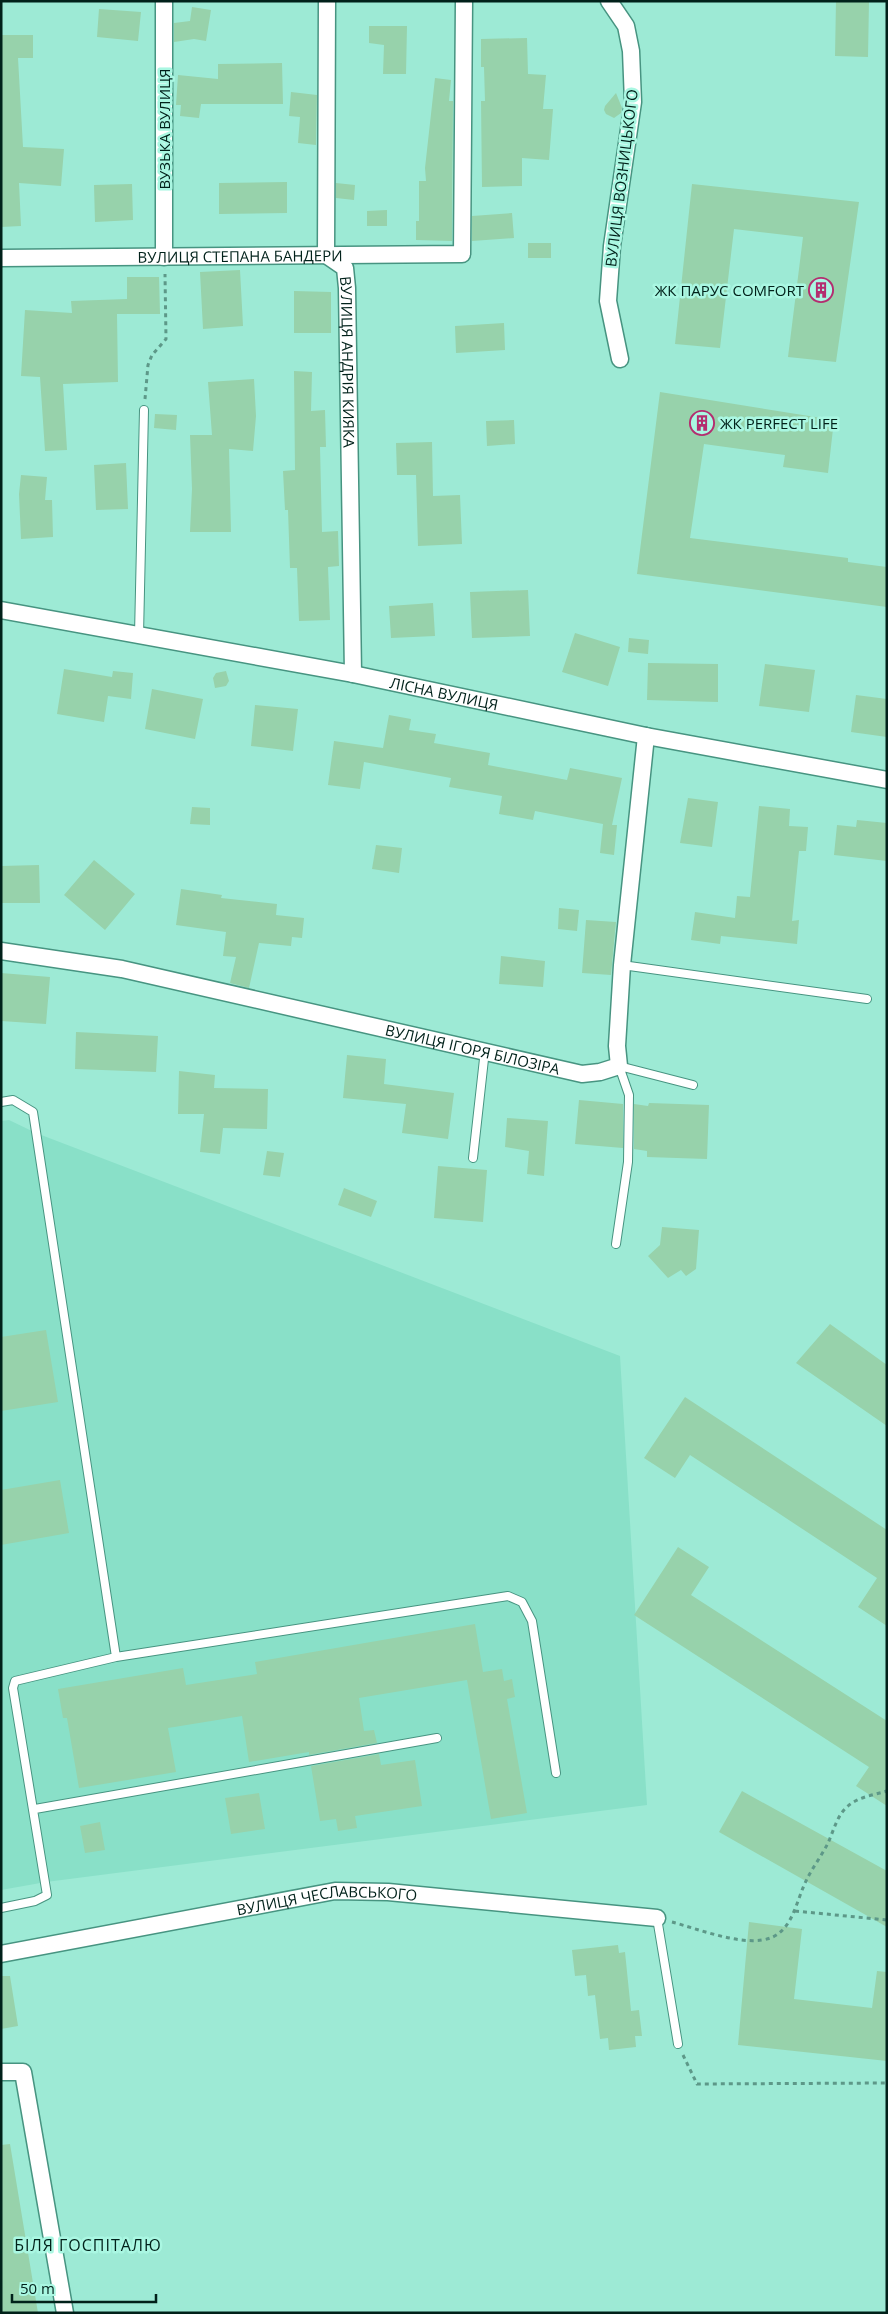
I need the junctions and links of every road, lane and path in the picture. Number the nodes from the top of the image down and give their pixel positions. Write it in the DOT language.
graph roads {
  1 [pos="164,1"];
  2 [pos="326,1"];
  3 [pos="464,1"];
  4 [pos="609,1"];
  5 [pos="326,255"];
  6 [pos="164,257"];
  7 [pos="1,258"];
  8 [pos="620,359"];
  9 [pos="144,410"];
  10 [pos="1,610"];
  11 [pos="139,635"];
  12 [pos="353,674"];
  13 [pos="646,736"];
  14 [pos="887,780"];
  15 [pos="1,951"];
  16 [pos="622,964"];
  17 [pos="867,999"];
  18 [pos="484,1050"];
  19 [pos="618,1066"];
  20 [pos="693,1085"];
  21 [pos="1,1102"];
  22 [pos="473,1158"];
  23 [pos="616,1244"];
  24 [pos="116,1657"];
  25 [pos="437,1738"];
  26 [pos="556,1773"];
  27 [pos="887,1791"];
  28 [pos="34,1809"];
  29 [pos="1,1908"];
  30 [pos="795,1911"];
  31 [pos="657,1918"];
  32 [pos="887,1920"];
  33 [pos="1,1954"];
  34 [pos="678,2044"];
  35 [pos="1,2072"];
  36 [pos="887,2082"];
  37 [pos="65,2313"];
  1 -- 6 [label="street, ВУЗЬКА ВУЛИЦЯ"];
  2 -- 5 [label="street"];
  3 -- 5 [label="street, ВУЛИЦЯ СТЕПАНА БАНДЕРИ"];
  4 -- 8 [label="street, ВУЛИЦЯ ВОЗНИЦЬКОГО"];
  5 -- 6 [label="street, ВУЛИЦЯ СТЕПАНА БАНДЕРИ"];
  5 -- 12 [label="street, ВУЛИЦЯ АНДРІЯ КИЯКА"];
  6 -- 7 [label="street, ВУЛИЦЯ СТЕПАНА БАНДЕРИ"];
  6 -- 9 [label="path"];
  9 -- 11 [label="lane"];
  10 -- 11 [label="street, ЛІСНА ВУЛИЦЯ"];
  11 -- 12 [label="street, ЛІСНА ВУЛИЦЯ"];
  12 -- 13 [label="street, ЛІСНА ВУЛИЦЯ"];
  13 -- 14 [label="street, ЛІСНА ВУЛИЦЯ"];
  13 -- 16 [label="street"];
  15 -- 18 [label="street, ВУЛИЦЯ ІГОРЯ БІЛОЗІРА"];
  16 -- 17 [label="lane"];
  16 -- 19 [label="street"];
  18 -- 19 [label="street, ВУЛИЦЯ ІГОРЯ БІЛОЗІРА"];
  18 -- 22 [label="lane"];
  19 -- 20 [label="lane"];
  19 -- 23 [label="lane"];
  21 -- 24 [label="lane"];
  24 -- 26 [label="lane"];
  24 -- 28 [label="lane"];
  25 -- 28 [label="lane"];
  27 -- 30 [label="path"];
  28 -- 29 [label="lane"];
  30 -- 31 [label="path"];
  30 -- 32 [label="path"];
  31 -- 33 [label="street, ВУЛИЦЯ ЧЕСЛАВСЬКОГО"];
  31 -- 34 [label="lane"];
  34 -- 36 [label="path"];
  35 -- 37 [label="street"];
}
